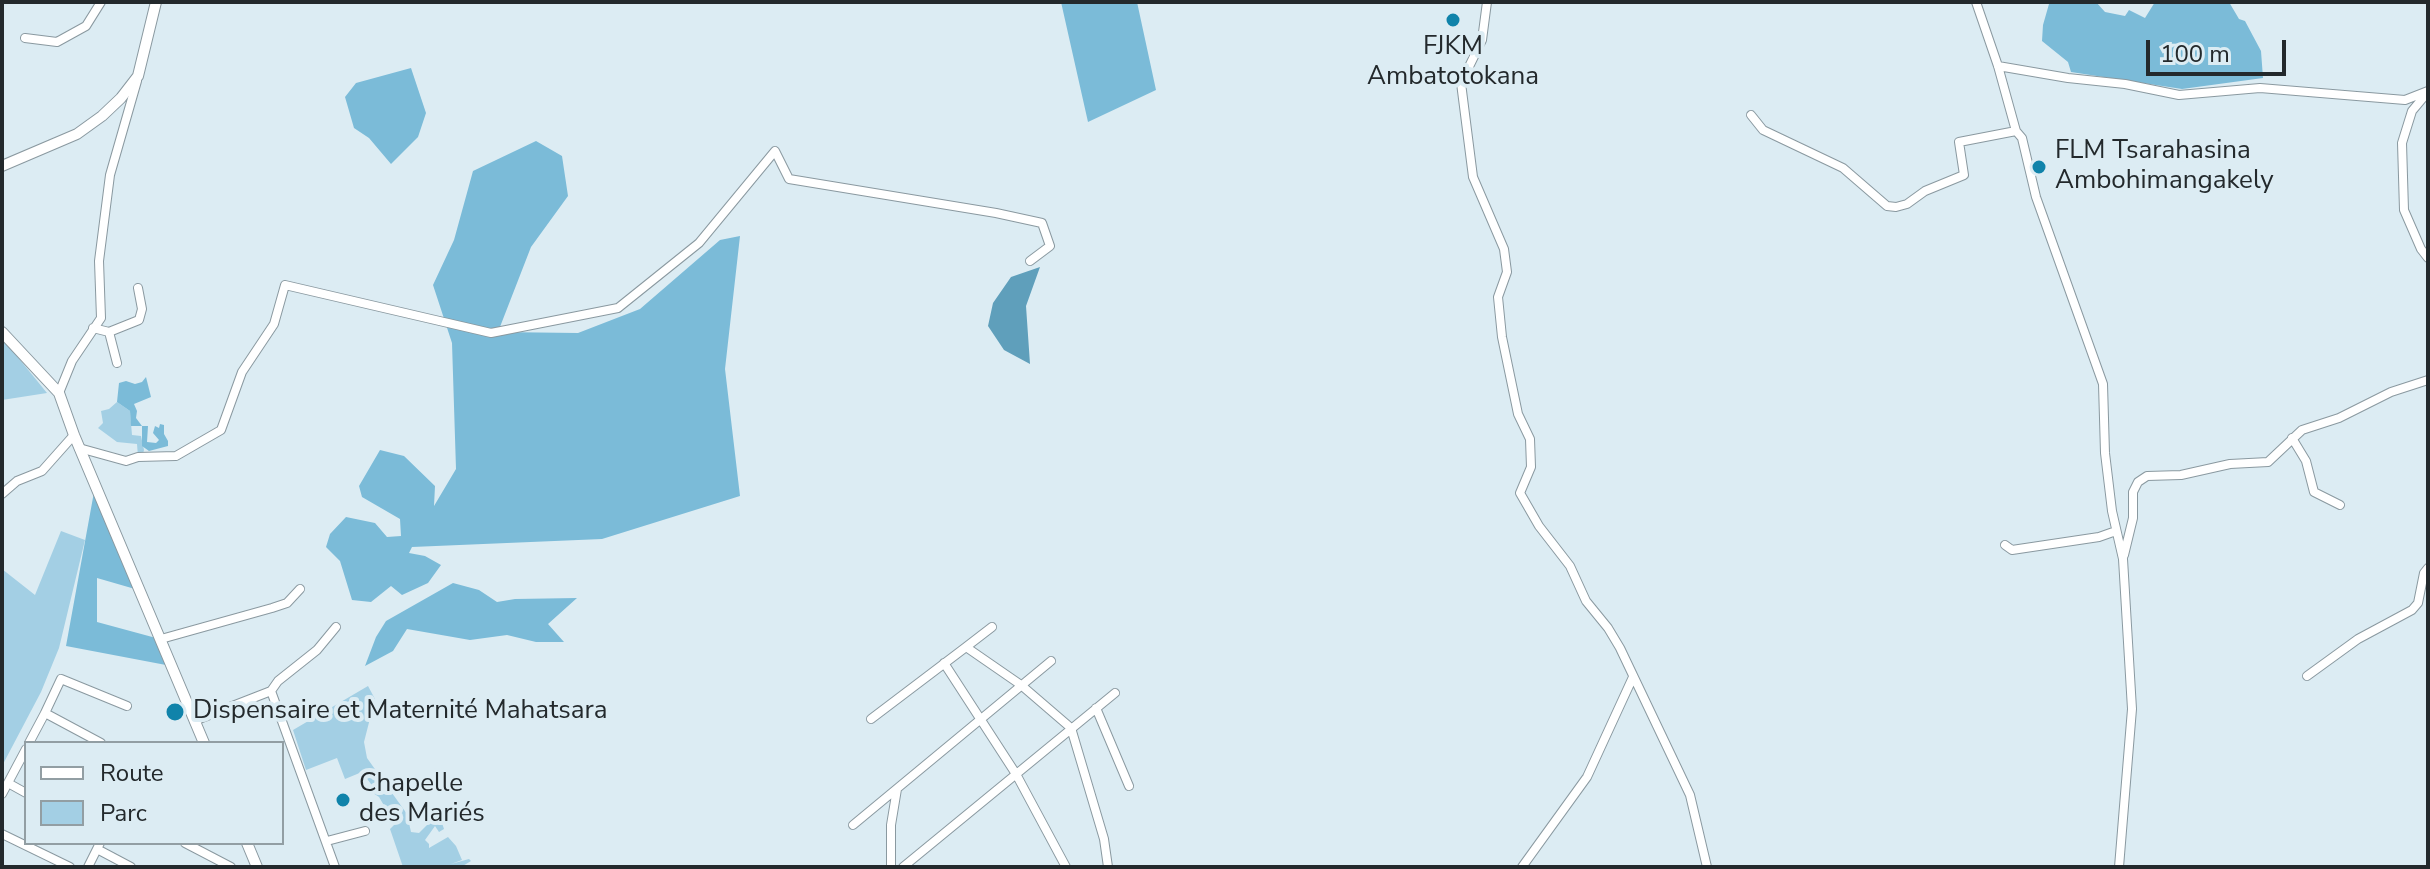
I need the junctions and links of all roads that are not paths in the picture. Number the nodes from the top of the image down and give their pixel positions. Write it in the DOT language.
graph roads {
  1 [pos="101,2"];
  2 [pos="156,2"];
  3 [pos="1487,2"];
  4 [pos="1976,2"];
  5 [pos="25,38"];
  6 [pos="1998,66"];
  7 [pos="138,76"];
  8 [pos="2428,92"];
  9 [pos="1751,115"];
  10 [pos="2016,131"];
  11 [pos="2,166"];
  12 [pos="2428,258"];
  13 [pos="1030,261"];
  14 [pos="138,288"];
  15 [pos="93,328"];
  16 [pos="2,332"];
  17 [pos="109,332"];
  18 [pos="117,363"];
  19 [pos="2428,380"];
  20 [pos="59,393"];
  21 [pos="74,435"];
  22 [pos="2292,438"];
  23 [pos="79,448"];
  24 [pos="2,494"];
  25 [pos="2340,505"];
  26 [pos="2116,531"];
  27 [pos="2005,545"];
  28 [pos="2123,559"];
  29 [pos="2428,568"];
  30 [pos="300,589"];
  31 [pos="336,627"];
  32 [pos="992,627"];
  33 [pos="161,639"];
  34 [pos="966,647"];
  35 [pos="1051,661"];
  36 [pos="944,663"];
  37 [pos="2307,676"];
  38 [pos="1633,677"];
  39 [pos="1021,685"];
  40 [pos="271,691"];
  41 [pos="1115,693"];
  42 [pos="127,706"];
  43 [pos="1096,708"];
  44 [pos="45,713"];
  45 [pos="871,719"];
  46 [pos="194,721"];
  47 [pos="981,721"];
  48 [pos="1071,728"];
  49 [pos="30,741"];
  50 [pos="97,741"];
  51 [pos="203,741"];
  52 [pos="24,753"];
  53 [pos="1016,774"];
  54 [pos="8,783"];
  55 [pos="1129,786"];
  56 [pos="897,789"];
  57 [pos="24,792"];
  58 [pos="2,794"];
  59 [pos="853,825"];
  60 [pos="365,831"];
  61 [pos="2,834"];
  62 [pos="327,841"];
  63 [pos="24,845"];
  64 [pos="25,845"];
  65 [pos="189,845"];
  66 [pos="248,845"];
  67 [pos="99,846"];
  68 [pos="70,867"];
  69 [pos="88,867"];
  70 [pos="131,867"];
  71 [pos="231,867"];
  72 [pos="257,867"];
  73 [pos="335,867"];
  74 [pos="891,867"];
  75 [pos="903,867"];
  76 [pos="1066,867"];
  77 [pos="1108,867"];
  78 [pos="1522,867"];
  79 [pos="1707,867"];
  80 [pos="2119,867"];
  1 -- 5 [label="street"];
  2 -- 7 [label="street"];
  3 -- 38 [label="street"];
  4 -- 6 [label="street"];
  6 -- 8 [label="street"];
  6 -- 10 [label="street"];
  7 -- 11 [label="street"];
  7 -- 15 [label="street"];
  8 -- 12 [label="street"];
  9 -- 10 [label="street"];
  10 -- 26 [label="street"];
  13 -- 23 [label="street"];
  14 -- 17 [label="street"];
  15 -- 17 [label="street"];
  15 -- 20 [label="street"];
  16 -- 20 [label="street"];
  17 -- 18 [label="street"];
  19 -- 22 [label="street"];
  20 -- 21 [label="street"];
  21 -- 23 [label="street"];
  21 -- 24 [label="street"];
  22 -- 25 [label="street"];
  22 -- 28 [label="street"];
  23 -- 33 [label="street"];
  26 -- 27 [label="street"];
  26 -- 28 [label="street"];
  28 -- 80 [label="street"];
  29 -- 37 [label="street"];
  30 -- 33 [label="street"];
  31 -- 40 [label="street"];
  32 -- 34 [label="street"];
  33 -- 46 [label="street"];
  34 -- 36 [label="street"];
  34 -- 39 [label="street"];
  35 -- 39 [label="street"];
  36 -- 45 [label="street"];
  36 -- 47 [label="street"];
  38 -- 78 [label="street"];
  38 -- 79 [label="street"];
  39 -- 47 [label="street"];
  39 -- 48 [label="street"];
  40 -- 46 [label="street"];
  40 -- 62 [label="street"];
  41 -- 43 [label="street"];
  42 -- 44 [label="street"];
  43 -- 48 [label="street"];
  43 -- 55 [label="street"];
  44 -- 49 [label="street"];
  44 -- 50 [label="street"];
  46 -- 51 [label="street"];
  47 -- 53 [label="street"];
  47 -- 56 [label="street"];
  48 -- 53 [label="street"];
  48 -- 77 [label="street"];
  52 -- 54 [label="street"];
  53 -- 75 [label="street"];
  53 -- 76 [label="street"];
  54 -- 57 [label="street"];
  54 -- 58 [label="street"];
  56 -- 59 [label="street"];
  56 -- 74 [label="street"];
  60 -- 62 [label="street"];
  61 -- 63 [label="street"];
  62 -- 73 [label="street"];
  64 -- 68 [label="street"];
  65 -- 71 [label="street"];
  66 -- 72 [label="street"];
  67 -- 69 [label="street"];
  67 -- 70 [label="street"];
}
